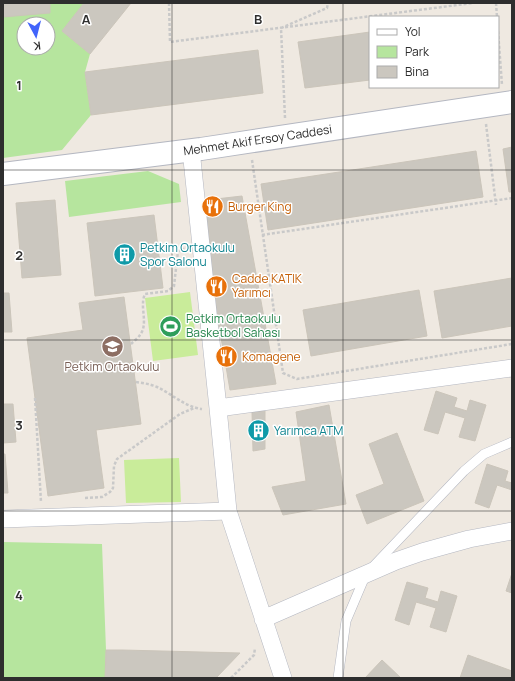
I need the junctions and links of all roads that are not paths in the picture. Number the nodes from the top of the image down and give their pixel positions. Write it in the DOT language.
graph roads {
  1 [pos="507,95"];
  2 [pos="191,150"];
  3 [pos="3,174"];
  4 [pos="512,368"];
  5 [pos="218,408"];
  6 [pos="512,442"];
  7 [pos="228,511"];
  8 [pos="3,519"];
  9 [pos="512,530"];
  10 [pos="366,574"];
  11 [pos="263,619"];
  12 [pos="283,678"];
  13 [pos="338,678"];
  1 -- 2 [label="main road, Mehmet Akif Ersoy Caddesi"];
  2 -- 3 [label="main road, Mehmet Akif Ersoy Caddesi"];
  2 -- 5 [label="street"];
  4 -- 5 [label="street"];
  5 -- 7 [label="street"];
  6 -- 10 [label="lane"];
  7 -- 8 [label="street"];
  7 -- 11 [label="street"];
  9 -- 10 [label="street"];
  10 -- 11 [label="street"];
  10 -- 13 [label="lane"];
  11 -- 12 [label="street"];
}
